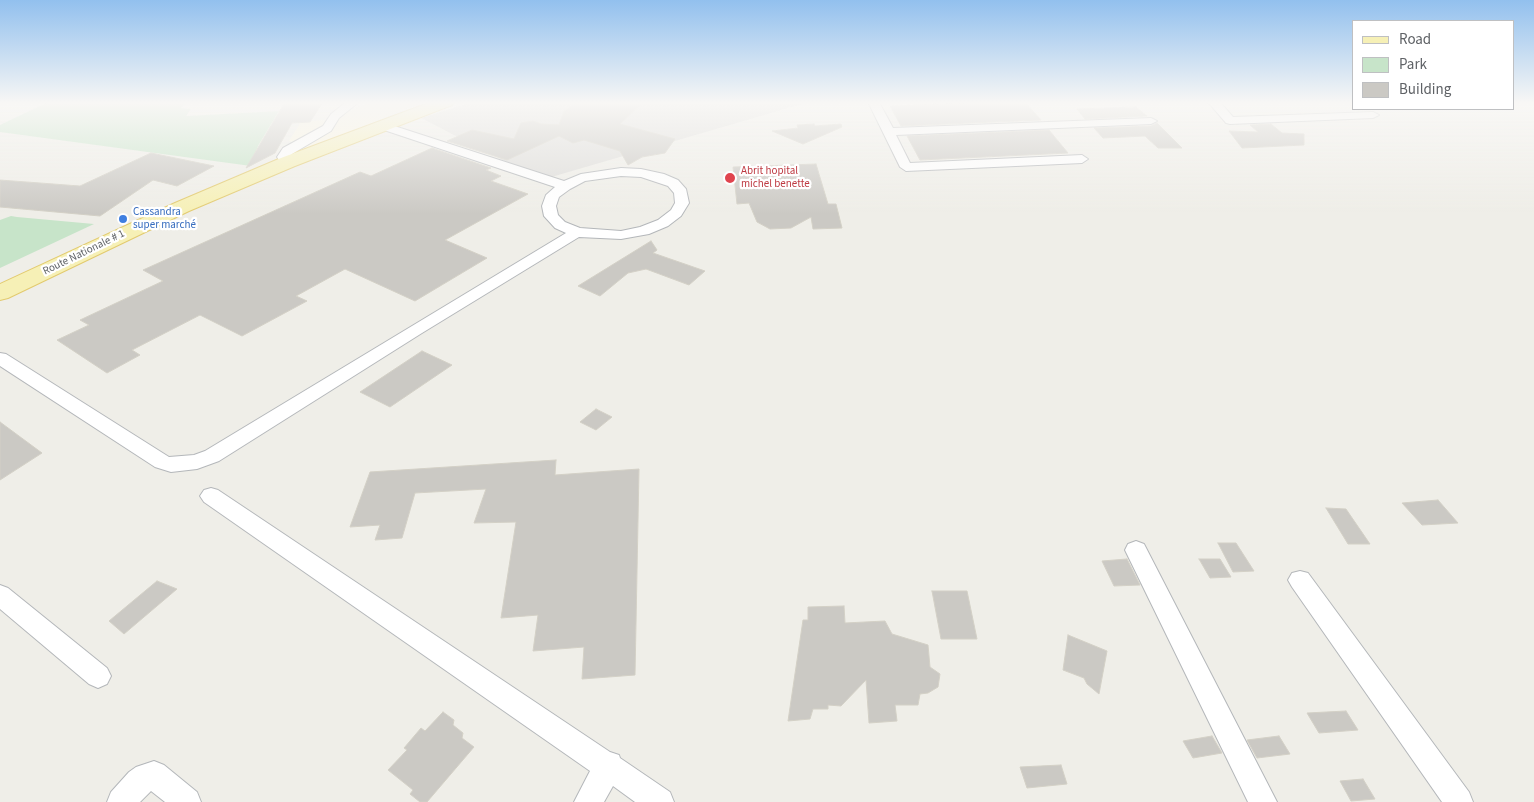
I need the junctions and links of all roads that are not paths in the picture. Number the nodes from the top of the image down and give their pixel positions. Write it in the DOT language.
graph roads {
  1 [pos="306,139"];
  2 [pos="347,139"];
  3 [pos="423,139"];
  4 [pos="893,139"];
  5 [pos="1082,159"];
  6 [pos="288,162"];
  7 [pos="565,186"];
  8 [pos="577,232"];
  9 [pos="4,289"];
  10 [pos="0,358"];
  11 [pos="212,496"];
  12 [pos="1136,550"];
  13 [pos="1300,580"];
  14 [pos="0,595"];
  15 [pos="98,676"];
  16 [pos="609,765"];
  17 [pos="122,802"];
  18 [pos="187,802"];
  19 [pos="588,802"];
  20 [pos="660,802"];
  21 [pos="1263,802"];
  22 [pos="1459,802"];
  1 -- 6 [label="street"];
  2 -- 6 [label="main road, Route Nationale # 1"];
  3 -- 7 [label="street"];
  4 -- 5 [label="street"];
  6 -- 9 [label="main road, Route Nationale # 1"];
  7 -- 8 [label="street"];
  7 -- 8 [label="street"];
  8 -- 10 [label="street"];
  11 -- 16 [label="street"];
  12 -- 21 [label="street"];
  13 -- 22 [label="street"];
  14 -- 15 [label="street"];
  16 -- 19 [label="street"];
  16 -- 20 [label="street"];
  17 -- 18 [label="street"];
}
